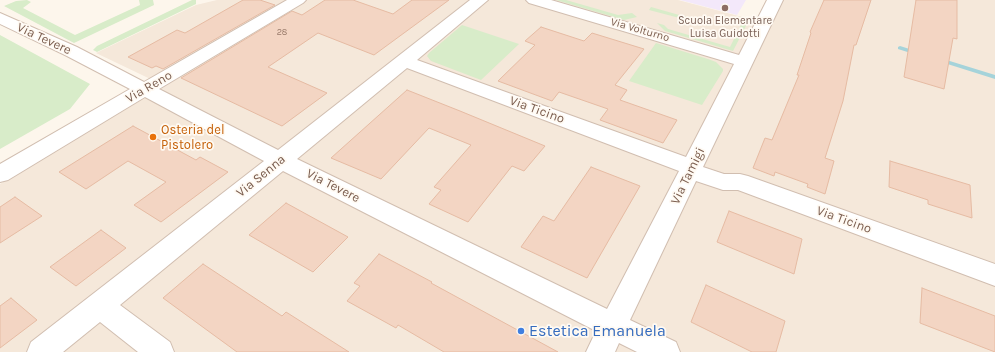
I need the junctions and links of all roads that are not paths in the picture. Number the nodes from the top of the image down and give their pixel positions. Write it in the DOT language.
graph roads {
  1 [pos="298,0"];
  2 [pos="480,0"];
  3 [pos="534,0"];
  4 [pos="775,0"];
  5 [pos="0,18"];
  6 [pos="404,61"];
  7 [pos="745,62"];
  8 [pos="144,90"];
  9 [pos="281,160"];
  10 [pos="692,169"];
  11 [pos="0,174"];
  12 [pos="995,275"];
  13 [pos="99,305"];
  14 [pos="613,326"];
  15 [pos="41,352"];
  16 [pos="160,352"];
  17 [pos="600,352"];
  18 [pos="666,352"];
  1 -- 8 [label="street, Via Reno"];
  2 -- 6 [label="street, Via Senna"];
  3 -- 7 [label="street, Via Volturno"];
  4 -- 7 [label="street, Via Tamigi"];
  5 -- 8 [label="street, Via Tevere"];
  6 -- 9 [label="street, Via Senna"];
  6 -- 10 [label="street, Via Ticino"];
  7 -- 10 [label="street, Via Tamigi"];
  8 -- 9 [label="street, Via Tevere"];
  8 -- 11 [label="street, Via Reno"];
  9 -- 13 [label="street, Via Senna"];
  9 -- 14 [label="street, Via Tevere"];
  10 -- 12 [label="street, Via Ticino"];
  10 -- 14 [label="street, Via Tamigi"];
  13 -- 15 [label="street, Via Senna"];
  13 -- 16 [label="street"];
  14 -- 17 [label="street, Via Tamigi"];
  14 -- 18 [label="street, Via Tevere"];
}
